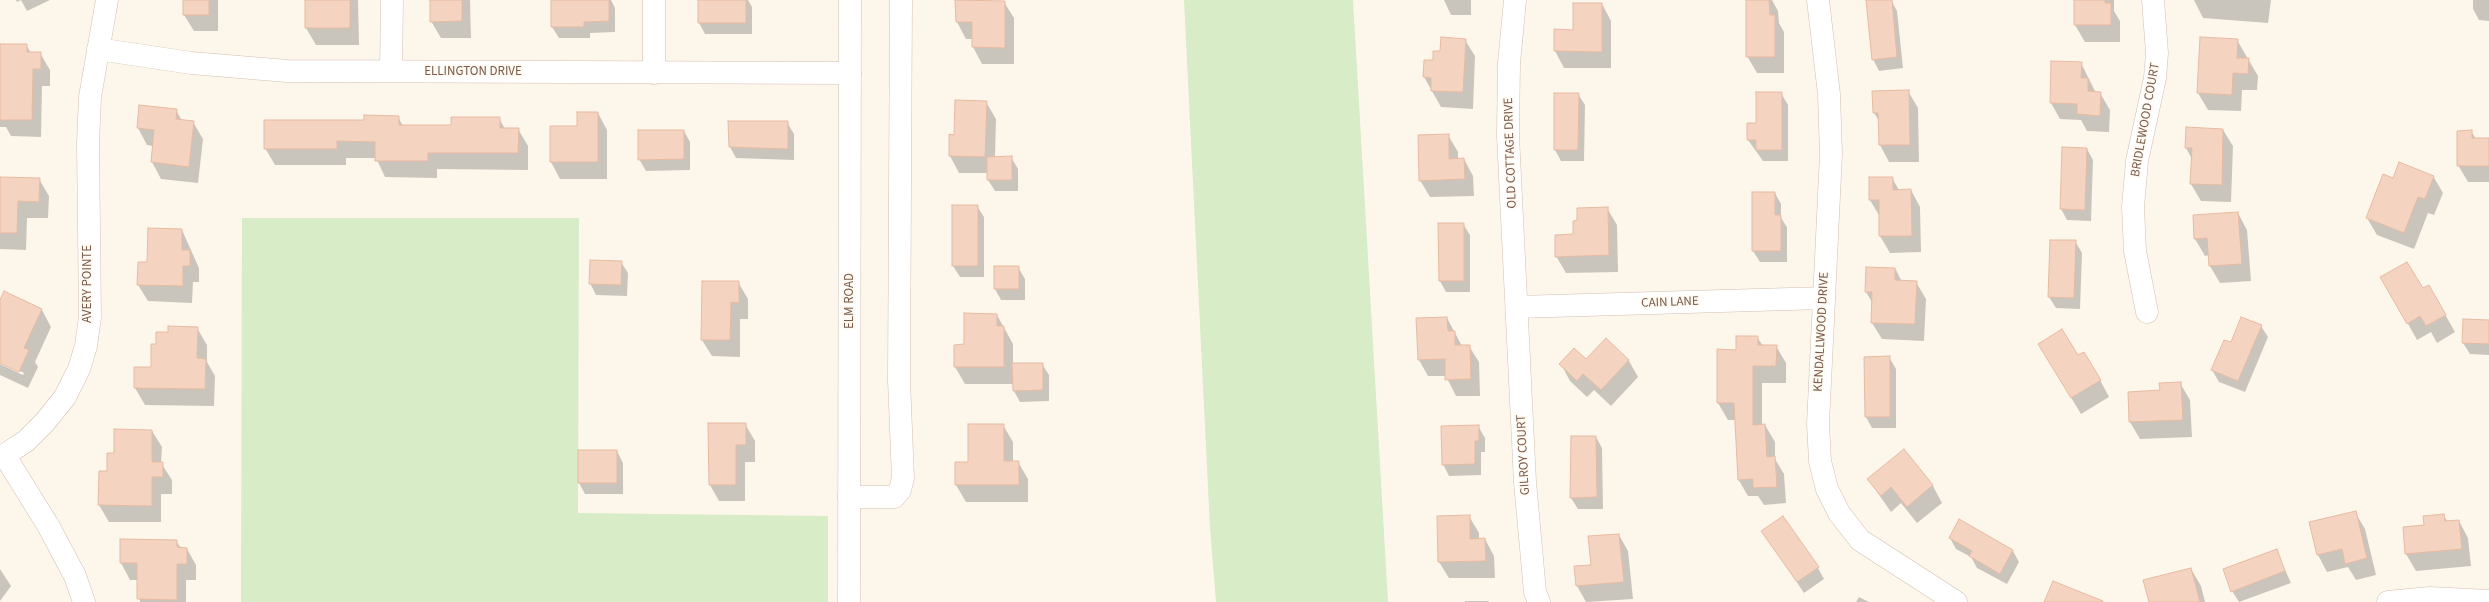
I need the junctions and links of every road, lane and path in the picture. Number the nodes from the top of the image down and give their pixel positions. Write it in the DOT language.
graph roads {
  1 [pos="107,0"];
  2 [pos="392,0"];
  3 [pos="654,0"];
  4 [pos="850,0"];
  5 [pos="901,0"];
  6 [pos="1515,0"];
  7 [pos="1818,0"];
  8 [pos="2153,0"];
  9 [pos="98,49"];
  10 [pos="391,71"];
  11 [pos="654,73"];
  12 [pos="850,73"];
  13 [pos="1824,298"];
  14 [pos="1517,307"];
  15 [pos="2147,312"];
  16 [pos="2,457"];
  17 [pos="849,497"];
  18 [pos="2489,601"];
  19 [pos="84,602"];
  20 [pos="849,602"];
  21 [pos="1539,602"];
  22 [pos="1956,602"];
  23 [pos="2388,602"];
  1 -- 9 [label="street, AVERY POINTE"];
  2 -- 10 [label="street"];
  3 -- 11 [label="street"];
  4 -- 12 [label="street, ELM ROAD"];
  5 -- 17 [label="street"];
  6 -- 14 [label="street, OLD COTTAGE DRIVE"];
  7 -- 13 [label="street, KENDALLWOOD DRIVE"];
  8 -- 15 [label="street, BRIDLEWOOD COURT"];
  9 -- 10 [label="street, ELLINGTON DRIVE"];
  9 -- 16 [label="street, AVERY POINTE"];
  10 -- 11 [label="street, ELLINGTON DRIVE"];
  11 -- 12 [label="street, ELLINGTON DRIVE"];
  12 -- 17 [label="street, ELM ROAD"];
  13 -- 14 [label="street, CAIN LANE"];
  13 -- 22 [label="street, KENDALLWOOD DRIVE"];
  14 -- 21 [label="street, GILROY COURT"];
  16 -- 19 [label="street"];
  17 -- 20 [label="street, ELM ROAD"];
  18 -- 23 [label="street"];
}
